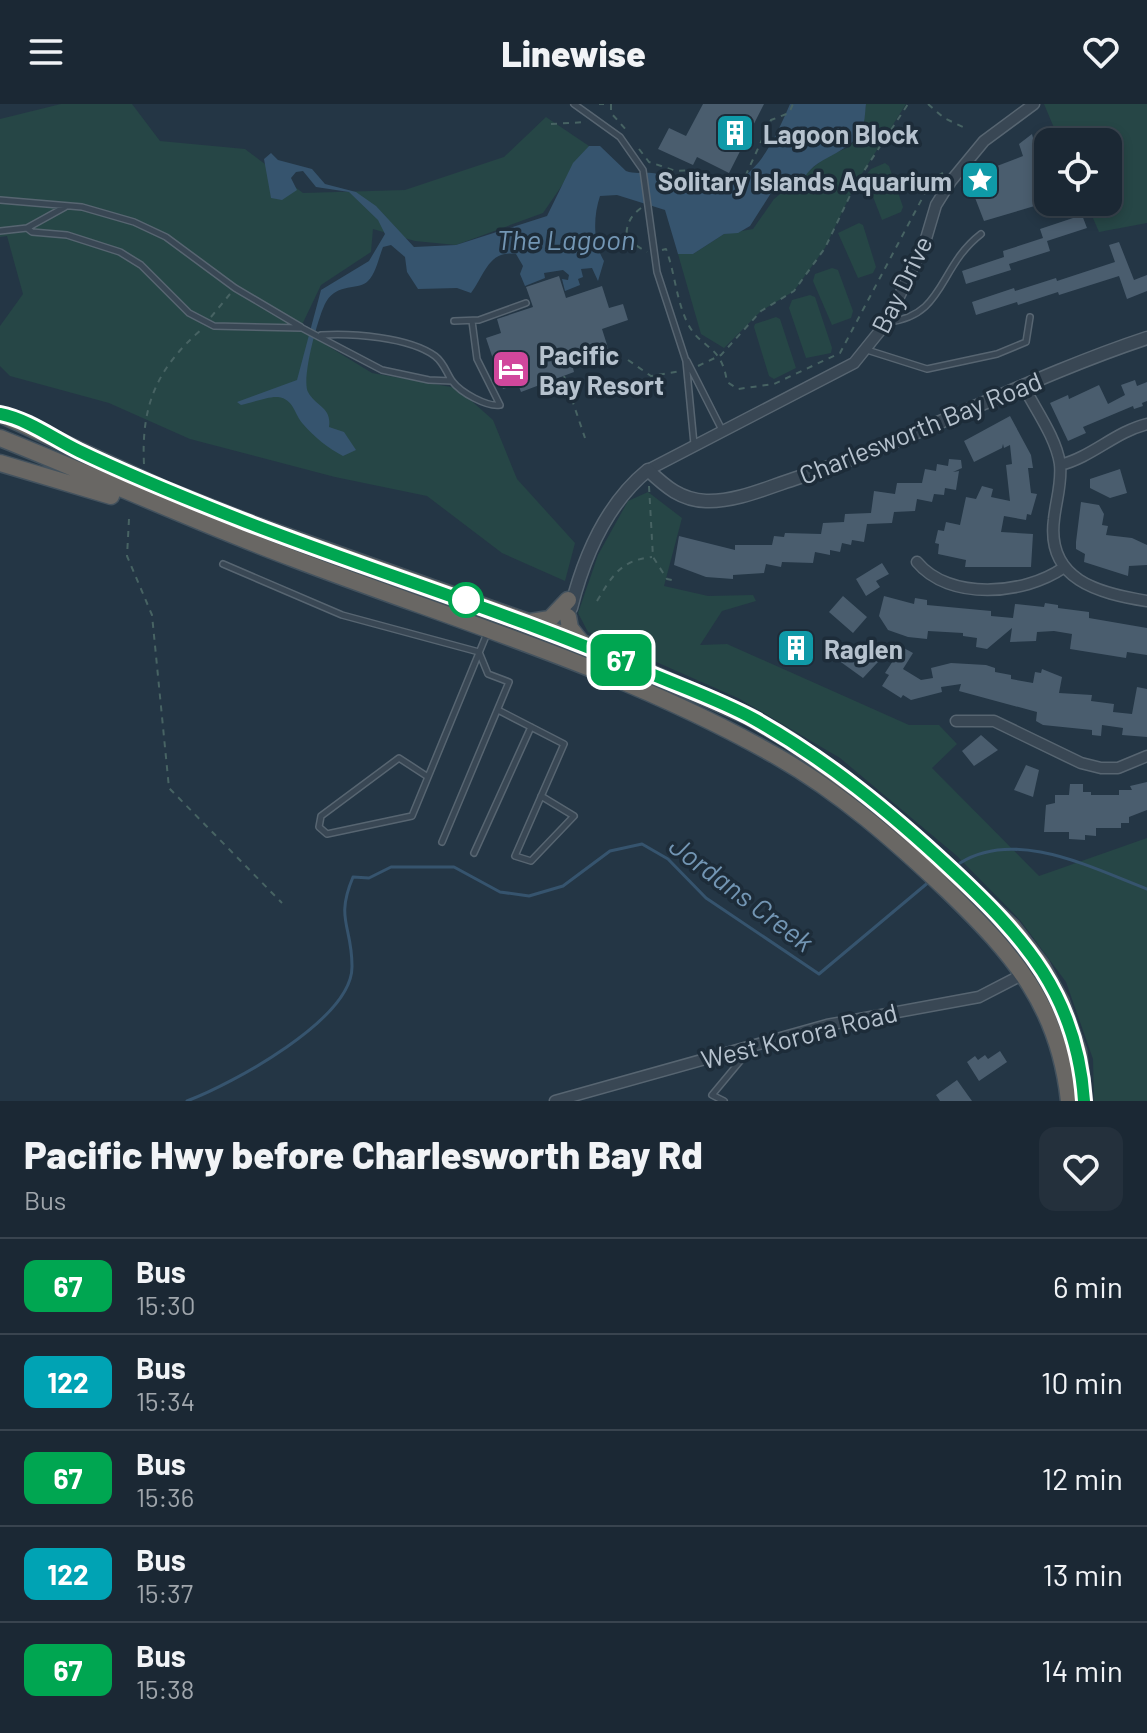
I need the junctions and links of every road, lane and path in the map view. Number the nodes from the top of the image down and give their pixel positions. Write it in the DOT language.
graph roads {
  1 [pos="574,104"];
  2 [pos="611,104"];
  3 [pos="793,104"];
  4 [pos="908,104"];
  5 [pos="928,104"];
  6 [pos="1034,104"];
  7 [pos="591,120"];
  8 [pos="551,124"];
  9 [pos="965,128"];
  10 [pos="628,132"];
  11 [pos="633,152"];
  12 [pos="951,181"];
  13 [pos="970,188"];
  14 [pos="0,200"];
  15 [pos="65,207"];
  16 [pos="642,207"];
  17 [pos="27,228"];
  18 [pos="0,231"];
  19 [pos="981,234"];
  20 [pos="654,251"];
  21 [pos="235,288"];
  22 [pos="526,303"];
  23 [pos="1030,317"];
  24 [pos="454,321"];
  25 [pos="472,321"];
  26 [pos="887,322"];
  27 [pos="207,323"];
  28 [pos="303,329"];
  29 [pos="319,334"];
  30 [pos="1147,338"];
  31 [pos="866,350"];
  32 [pos="721,355"];
  33 [pos="628,360"];
  34 [pos="690,370"];
  35 [pos="564,376"];
  36 [pos="452,381"];
  37 [pos="1023,385"];
  38 [pos="4,413"];
  39 [pos="1147,424"];
  40 [pos="722,430"];
  41 [pos="0,438"];
  42 [pos="585,438"];
  43 [pos="694,444"];
  44 [pos="0,463"];
  45 [pos="144,464"];
  46 [pos="1060,465"];
  47 [pos="648,470"];
  48 [pos="649,502"];
  49 [pos="170,511"];
  50 [pos="129,519"];
  51 [pos="653,557"];
  52 [pos="917,562"];
  53 [pos="223,564"];
  54 [pos="1063,568"];
  55 [pos="672,580"];
  56 [pos="572,593"];
  57 [pos="597,601"];
  58 [pos="1147,601"];
  59 [pos="437,612"];
  60 [pos="568,617"];
  61 [pos="529,622"];
  62 [pos="489,630"];
  63 [pos="557,633"];
  64 [pos="583,643"];
  65 [pos="479,652"];
  66 [pos="610,678"];
  67 [pos="498,710"];
  68 [pos="956,721"];
  69 [pos="531,727"];
  70 [pos="1147,756"];
  71 [pos="428,777"];
  72 [pos="541,796"];
  73 [pos="442,842"];
  74 [pos="474,853"];
  75 [pos="282,903"];
  76 [pos="1041,965"];
  77 [pos="1025,974"];
  78 [pos="752,1045"];
  79 [pos="555,1101"];
  80 [pos="724,1101"];
  81 [pos="1069,1101"];
  82 [pos="1084,1101"];
  1 -- 11 [label="lane"];
  2 -- 10 [label="path"];
  3 -- 11 [label="path"];
  4 -- 32 [label="path"];
  5 -- 9 [label="path"];
  6 -- 12 [label="street, Bay Drive"];
  7 -- 8 [label="path"];
  11 -- 20 [label="lane"];
  12 -- 13 [label="path"];
  12 -- 26 [label="street, Bay Drive"];
  12 -- 32 [label="path"];
  14 -- 15 [label="lane"];
  15 -- 17 [label="lane"];
  15 -- 21 [label="lane"];
  16 -- 20 [label="path"];
  17 -- 18 [label="lane"];
  17 -- 27 [label="lane"];
  19 -- 26 [label="lane"];
  20 -- 32 [label="path"];
  20 -- 34 [label="lane"];
  21 -- 27 [label="path"];
  21 -- 28 [label="lane"];
  22 -- 25 [label="lane"];
  23 -- 31 [label="lane"];
  24 -- 25 [label="lane"];
  25 -- 36 [label="lane"];
  26 -- 31 [label="street, Bay Drive"];
  27 -- 28 [label="lane"];
  27 -- 45 [label="path"];
  28 -- 29 [label="lane"];
  29 -- 36 [label="lane"];
  29 -- 36 [label="lane"];
  30 -- 37 [label="street, Charlesworth Bay Road"];
  31 -- 40 [label="street, Bay Drive"];
  32 -- 34 [label="path"];
  33 -- 34 [label="path"];
  34 -- 40 [label="lane"];
  34 -- 43 [label="lane"];
  35 -- 42 [label="path"];
  37 -- 46 [label="street"];
  37 -- 47 [label="street, Charlesworth Bay Road"];
  38 -- 61 [label="highway"];
  39 -- 46 [label="street"];
  40 -- 43 [label="street, Bay Drive"];
  41 -- 49 [label="highway"];
  43 -- 47 [label="street, Bay Drive"];
  44 -- 49 [label="highway"];
  46 -- 54 [label="street"];
  47 -- 56 [label="street"];
  48 -- 51 [label="path"];
  49 -- 59 [label="highway"];
  50 -- 75 [label="path"];
  51 -- 55 [label="path"];
  51 -- 57 [label="path"];
  52 -- 54 [label="street"];
  53 -- 65 [label="lane"];
  54 -- 58 [label="street"];
  56 -- 60 [label="street"];
  56 -- 61 [label="highway"];
  56 -- 63 [label="street"];
  59 -- 62 [label="highway"];
  59 -- 63 [label="highway"];
  60 -- 63 [label="street"];
  60 -- 64 [label="highway"];
  61 -- 63 [label="highway"];
  62 -- 65 [label="lane"];
  62 -- 66 [label="highway"];
  63 -- 64 [label="highway"];
  63 -- 66 [label="highway"];
  64 -- 76 [label="highway"];
  65 -- 67 [label="lane"];
  65 -- 71 [label="lane"];
  66 -- 77 [label="highway"];
  67 -- 69 [label="lane"];
  67 -- 73 [label="lane"];
  68 -- 70 [label="street"];
  69 -- 72 [label="lane"];
  69 -- 74 [label="lane"];
  71 -- 71 [label="lane"];
  72 -- 72 [label="lane"];
  76 -- 77 [label="street, West Korora Road"];
  76 -- 82 [label="highway"];
  77 -- 78 [label="street, West Korora Road"];
  77 -- 81 [label="highway"];
  78 -- 79 [label="street, West Korora Road"];
  78 -- 80 [label="lane"];
}
